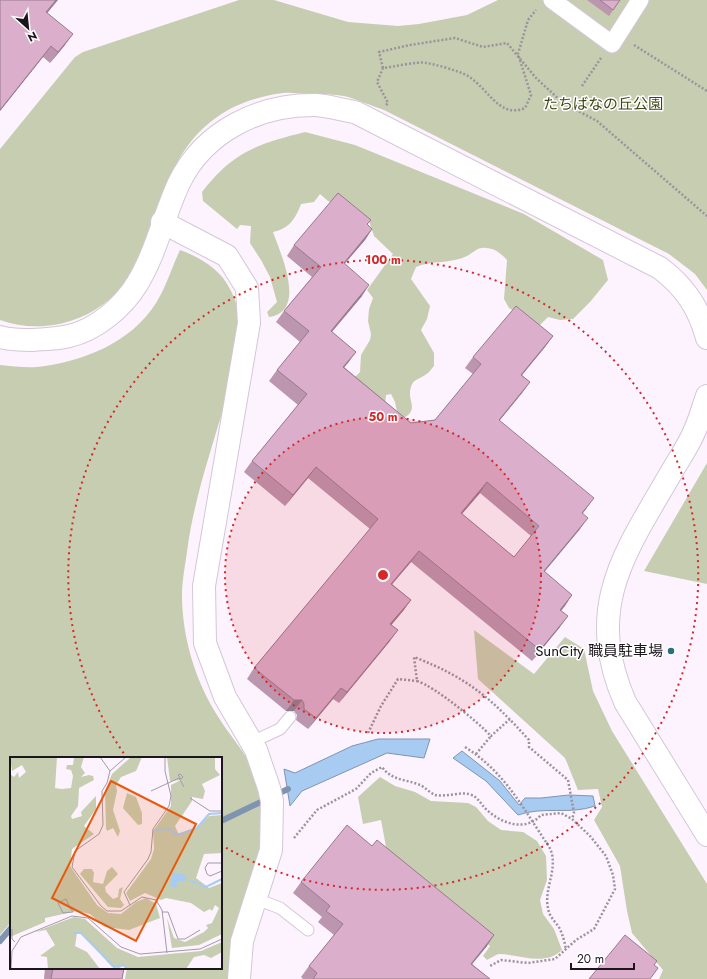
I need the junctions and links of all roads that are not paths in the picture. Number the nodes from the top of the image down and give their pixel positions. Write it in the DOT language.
graph roads {
  1 [pos="640,0"];
  2 [pos="546,2"];
  3 [pos="162,222"];
  4 [pos="0,337"];
  5 [pos="707,338"];
  6 [pos="707,396"];
  7 [pos="290,717"];
  8 [pos="252,742"];
  9 [pos="707,835"];
  10 [pos="256,899"];
  11 [pos="308,930"];
  12 [pos="239,979"];
  1 -- 2 [label="street"];
  3 -- 4 [label="street"];
  3 -- 5 [label="street"];
  3 -- 8 [label="street"];
  6 -- 9 [label="street"];
  7 -- 8 [label="lane"];
  8 -- 10 [label="street"];
  10 -- 11 [label="lane"];
  10 -- 12 [label="street"];
}
